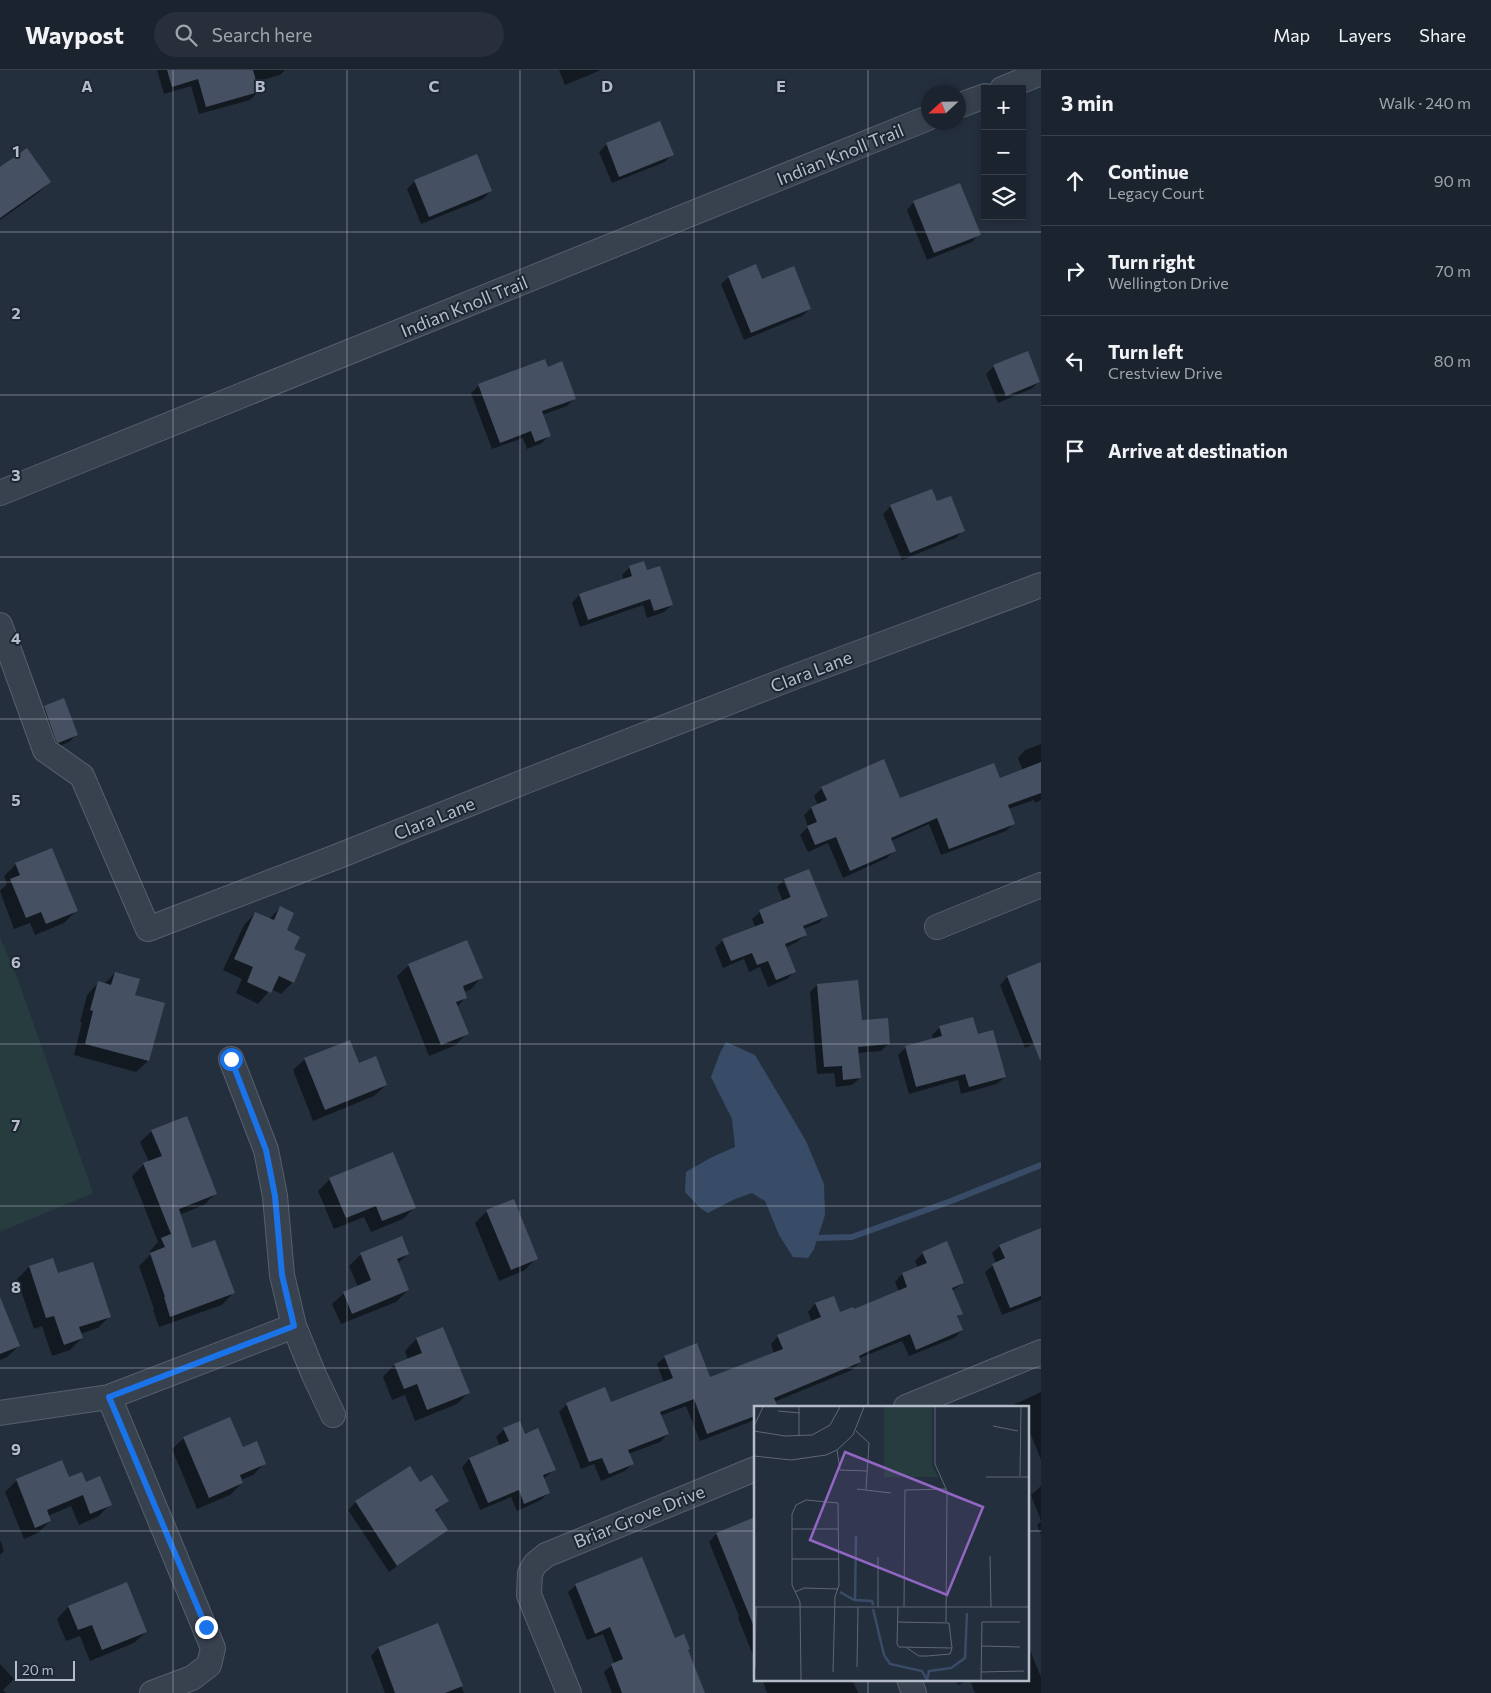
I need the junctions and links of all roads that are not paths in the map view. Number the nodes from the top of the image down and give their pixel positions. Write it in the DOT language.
graph roads {
  1 [pos="1041,73"];
  2 [pos="1012,85"];
  3 [pos="981,97"];
  4 [pos="966,103"];
  5 [pos="921,121"];
  6 [pos="0,493"];
  7 [pos="1041,585"];
  8 [pos="0,625"];
  9 [pos="1041,885"];
  10 [pos="937,927"];
  11 [pos="231,1059"];
  12 [pos="294,1326"];
  13 [pos="1041,1352"];
  14 [pos="109,1397"];
  15 [pos="908,1406"];
  16 [pos="0,1413"];
  17 [pos="332,1415"];
  18 [pos="754,1469"];
  19 [pos="908,1680"];
  20 [pos="152,1693"];
  21 [pos="569,1693"];
  22 [pos="914,1693"];
  1 -- 2 [label="street"];
  3 -- 4 [label="street"];
  5 -- 6 [label="street, Indian Knoll Trail"];
  7 -- 8 [label="street, Clara Lane"];
  9 -- 10 [label="street"];
  11 -- 12 [label="street"];
  12 -- 14 [label="street"];
  12 -- 17 [label="street"];
  13 -- 15 [label="street"];
  14 -- 16 [label="street"];
  14 -- 20 [label="street"];
  18 -- 21 [label="street, Briar Grove Drive"];
  19 -- 22 [label="street"];
}
